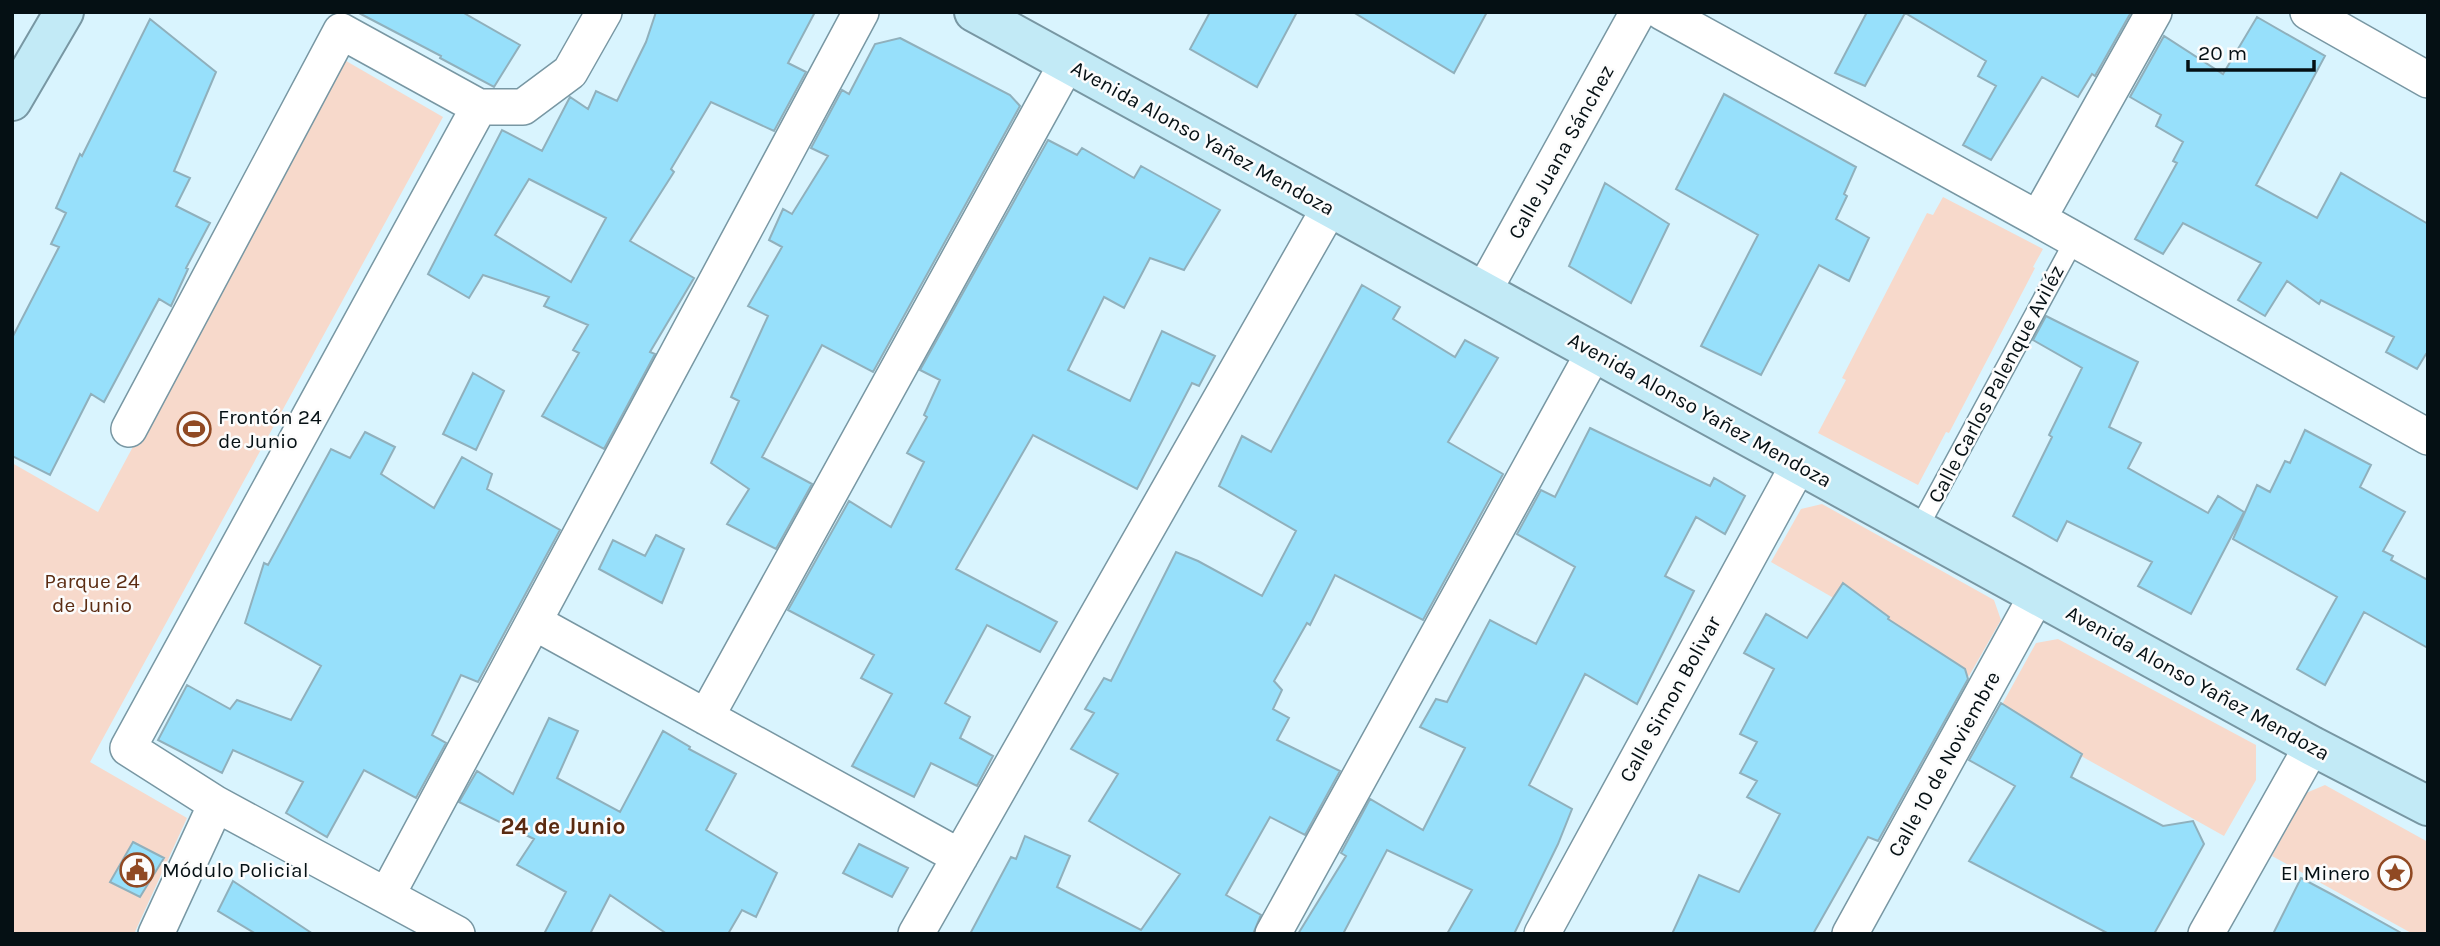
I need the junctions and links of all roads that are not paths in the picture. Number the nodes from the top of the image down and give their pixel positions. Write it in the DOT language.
graph roads {
  1 [pos="64,12"];
  2 [pos="604,12"];
  3 [pos="861,12"];
  4 [pos="974,12"];
  5 [pos="1638,12"];
  6 [pos="1662,12"];
  7 [pos="2154,12"];
  8 [pos="2308,12"];
  9 [pos="1067,63"];
  10 [pos="2428,80"];
  11 [pos="12,101"];
  12 [pos="479,107"];
  13 [pos="1330,207"];
  14 [pos="2038,219"];
  15 [pos="2075,239"];
  16 [pos="1483,292"];
  17 [pos="1594,352"];
  18 [pos="129,429"];
  19 [pos="2428,438"];
  20 [pos="1799,464"];
  21 [pos="1918,529"];
  22 [pos="2037,595"];
  23 [pos="534,622"];
  24 [pos="706,717"];
  25 [pos="2312,746"];
  26 [pos="216,804"];
  27 [pos="2428,806"];
  28 [pos="960,857"];
  29 [pos="387,895"];
  30 [pos="156,934"];
  31 [pos="457,934"];
  32 [pos="916,934"];
  33 [pos="1273,934"];
  34 [pos="1542,934"];
  35 [pos="1850,934"];
  36 [pos="2206,934"];
  1 -- 11 [label="main road"];
  2 -- 12 [label="street"];
  3 -- 23 [label="street"];
  4 -- 9 [label="main road, Avenida Alonso Yañez Mendoza"];
  5 -- 16 [label="street, Calle Juana Sánchez"];
  6 -- 14 [label="street"];
  7 -- 14 [label="street"];
  8 -- 10 [label="street"];
  9 -- 13 [label="main road, Avenida Alonso Yañez Mendoza"];
  9 -- 24 [label="street"];
  12 -- 18 [label="street"];
  12 -- 26 [label="street"];
  13 -- 16 [label="main road, Avenida Alonso Yañez Mendoza"];
  13 -- 28 [label="street"];
  14 -- 15 [label="street"];
  15 -- 19 [label="street"];
  15 -- 21 [label="lane, Calle Carlos Palenque Aviléz"];
  16 -- 17 [label="main road, Avenida Alonso Yañez Mendoza"];
  17 -- 20 [label="main road, Avenida Alonso Yañez Mendoza"];
  17 -- 33 [label="street"];
  20 -- 21 [label="main road, Avenida Alonso Yañez Mendoza"];
  20 -- 34 [label="street, Calle Simon Bolivar"];
  21 -- 22 [label="main road, Avenida Alonso Yañez Mendoza"];
  22 -- 25 [label="main road, Avenida Alonso Yañez Mendoza"];
  22 -- 35 [label="street, Calle 10 de Noviembre"];
  23 -- 24 [label="street"];
  23 -- 29 [label="street"];
  24 -- 28 [label="street"];
  25 -- 27 [label="main road, Avenida Alonso Yañez Mendoza"];
  25 -- 36 [label="street"];
  26 -- 29 [label="street"];
  26 -- 30 [label="street"];
  28 -- 32 [label="street"];
  29 -- 31 [label="street"];
}
